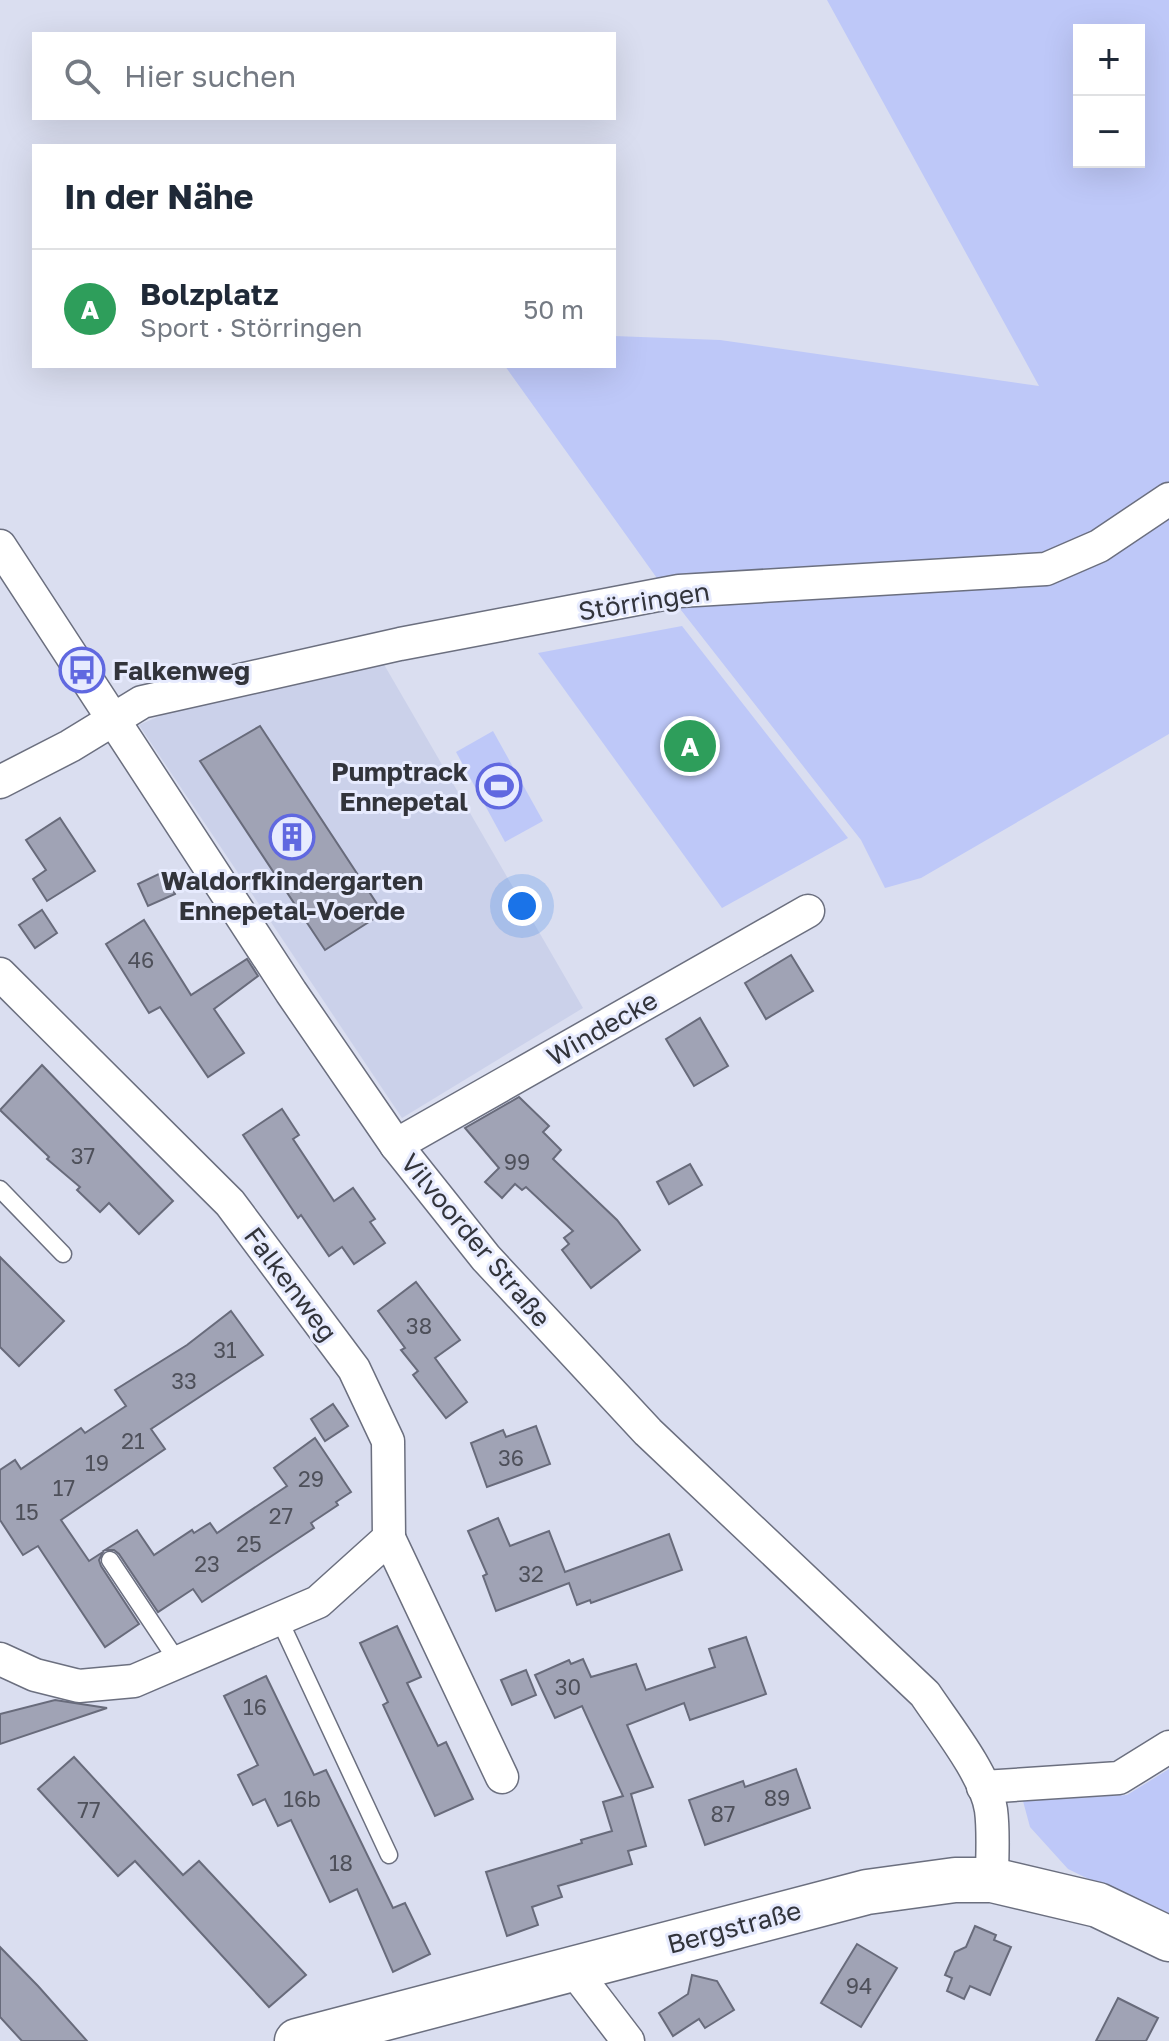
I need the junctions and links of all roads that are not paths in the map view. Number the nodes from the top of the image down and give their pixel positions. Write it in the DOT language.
graph roads {
  1 [pos="1169,499"];
  2 [pos="0,546"];
  3 [pos="112,718"];
  4 [pos="0,782"];
  5 [pos="808,911"];
  6 [pos="3,984"];
  7 [pos="396,1145"];
  8 [pos="0,1189"];
  9 [pos="63,1254"];
  10 [pos="389,1538"];
  11 [pos="110,1560"];
  12 [pos="279,1619"];
  13 [pos="0,1659"];
  14 [pos="178,1662"];
  15 [pos="1169,1747"];
  16 [pos="502,1777"];
  17 [pos="983,1787"];
  18 [pos="389,1855"];
  19 [pos="992,1880"];
  20 [pos="1169,1939"];
  21 [pos="573,1969"];
  22 [pos="297,2041"];
  23 [pos="628,2041"];
  1 -- 3 [label="street, Störringen"];
  2 -- 3 [label="street, Vilvoorder Straße"];
  3 -- 4 [label="street, Störringen"];
  3 -- 7 [label="street, Vilvoorder Straße"];
  5 -- 7 [label="street, Windecke"];
  6 -- 10 [label="street, Falkenweg"];
  7 -- 17 [label="street, Vilvoorder Straße"];
  8 -- 9 [label="lane"];
  10 -- 12 [label="street"];
  10 -- 16 [label="street, Falkenweg"];
  11 -- 14 [label="lane"];
  12 -- 14 [label="street"];
  12 -- 18 [label="lane"];
  13 -- 14 [label="street"];
  15 -- 17 [label="street"];
  17 -- 19 [label="street, Vilvoorder Straße"];
  19 -- 20 [label="street, Bergstraße"];
  19 -- 21 [label="street, Bergstraße"];
  21 -- 22 [label="street, Bergstraße"];
  21 -- 23 [label="street"];
}
